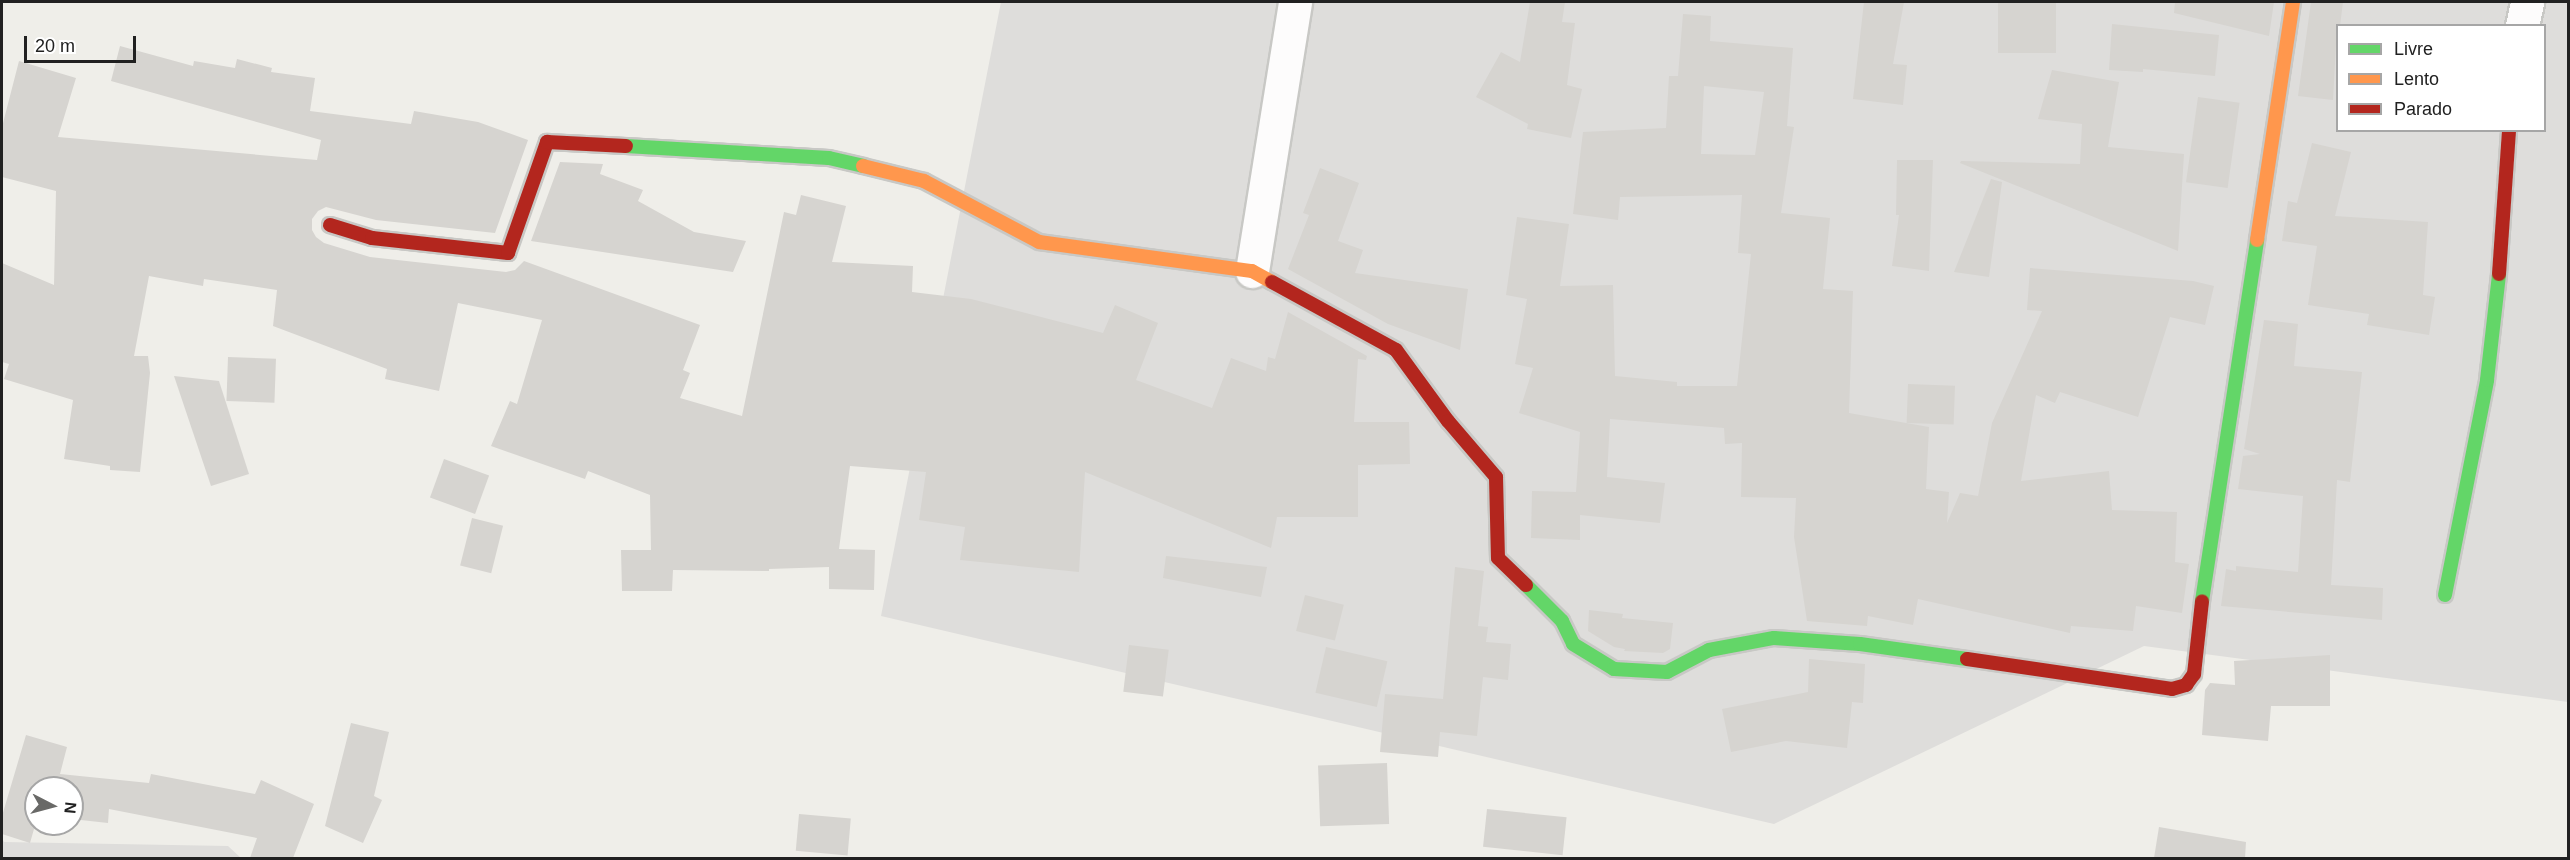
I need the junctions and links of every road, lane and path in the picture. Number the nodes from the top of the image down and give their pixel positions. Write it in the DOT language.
graph roads {
  1 [pos="1295,2"];
  2 [pos="2293,2"];
  3 [pos="2526,2"];
  4 [pos="2522,24"];
  5 [pos="2509,132"];
  6 [pos="330,225"];
  7 [pos="1252,271"];
  8 [pos="2445,595"];
  1 -- 7 [label="street"];
  2 -- 7 [label="street"];
  3 -- 4 [label="street"];
  5 -- 8 [label="street"];
  6 -- 7 [label="street"];
}
